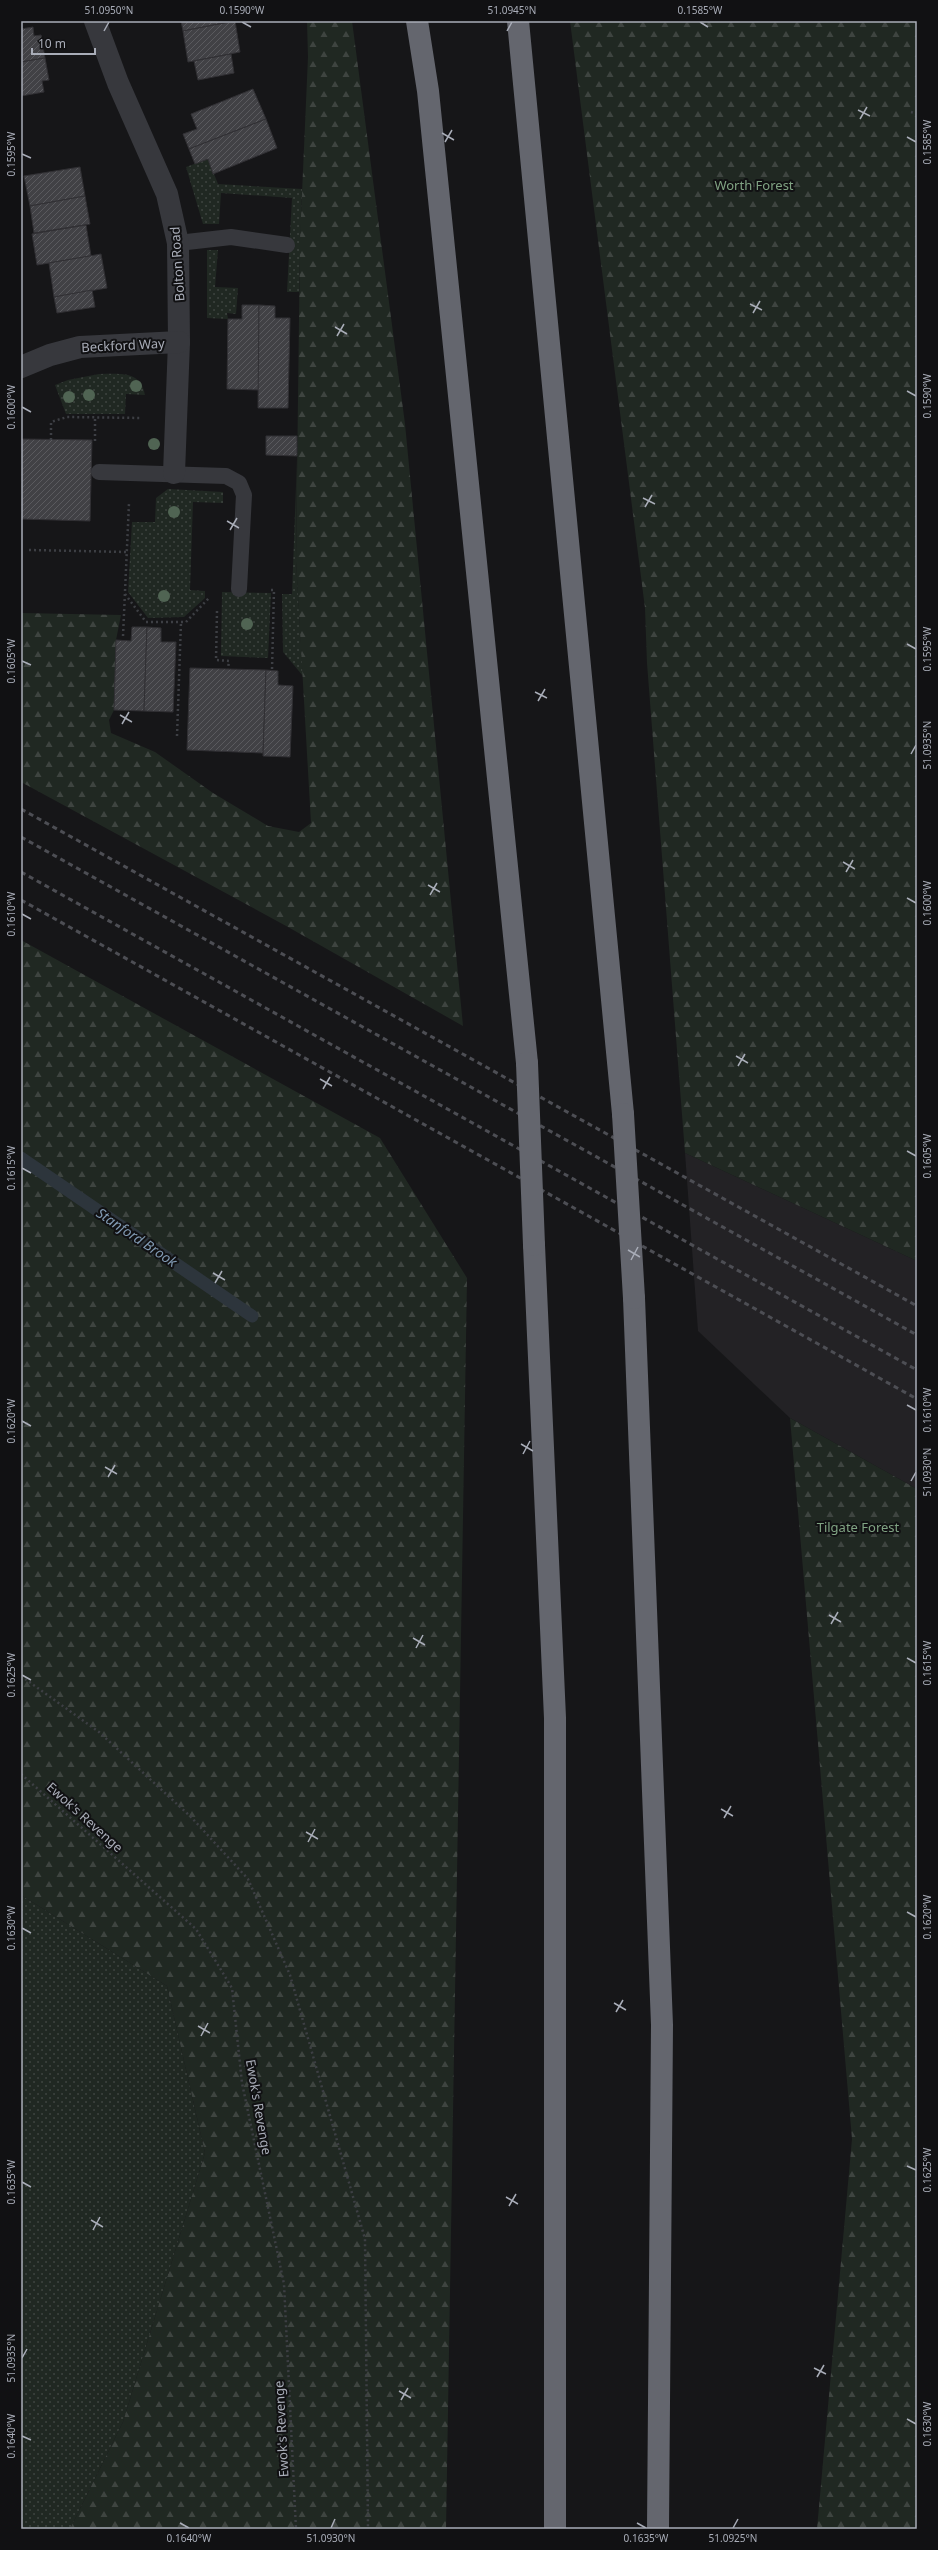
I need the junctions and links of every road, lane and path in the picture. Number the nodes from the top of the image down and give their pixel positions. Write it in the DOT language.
graph roads {
  1 [pos="95,21"];
  2 [pos="417,21"];
  3 [pos="518,21"];
  4 [pos="911,112"];
  5 [pos="917,114"];
  6 [pos="178,244"];
  7 [pos="287,244"];
  8 [pos="180,342"];
  9 [pos="21,367"];
  10 [pos="176,419"];
  11 [pos="51,440"];
  12 [pos="99,472"];
  13 [pos="130,472"];
  14 [pos="174,473"];
  15 [pos="29,550"];
  16 [pos="127,552"];
  17 [pos="218,589"];
  18 [pos="239,589"];
  19 [pos="125,594"];
  20 [pos="180,622"];
  21 [pos="123,636"];
  22 [pos="228,669"];
  23 [pos="272,670"];
  24 [pos="177,736"];
  25 [pos="21,1676"];
  26 [pos="21,1774"];
  27 [pos="296,2529"];
  28 [pos="368,2529"];
  29 [pos="555,2529"];
  30 [pos="658,2529"];
  1 -- 6 [label="street, Bolton Road"];
  2 -- 29 [label="highway, bridge"];
  3 -- 30 [label="highway, bridge"];
  4 -- 5 [label="path"];
  6 -- 7 [label="lane"];
  6 -- 8 [label="street, Bolton Road"];
  8 -- 9 [label="street, Beckford Way"];
  8 -- 10 [label="street, Bolton Road"];
  10 -- 11 [label="path"];
  10 -- 14 [label="street, Bolton Road"];
  12 -- 13 [label="lane"];
  13 -- 14 [label="lane"];
  13 -- 16 [label="path"];
  14 -- 18 [label="lane"];
  15 -- 16 [label="path"];
  16 -- 19 [label="path"];
  17 -- 18 [label="path"];
  17 -- 20 [label="path"];
  17 -- 22 [label="path"];
  18 -- 23 [label="path"];
  19 -- 20 [label="path"];
  19 -- 21 [label="path"];
  20 -- 24 [label="path"];
  25 -- 28 [label="path"];
  26 -- 27 [label="path, Ewok's Revenge"];
}
